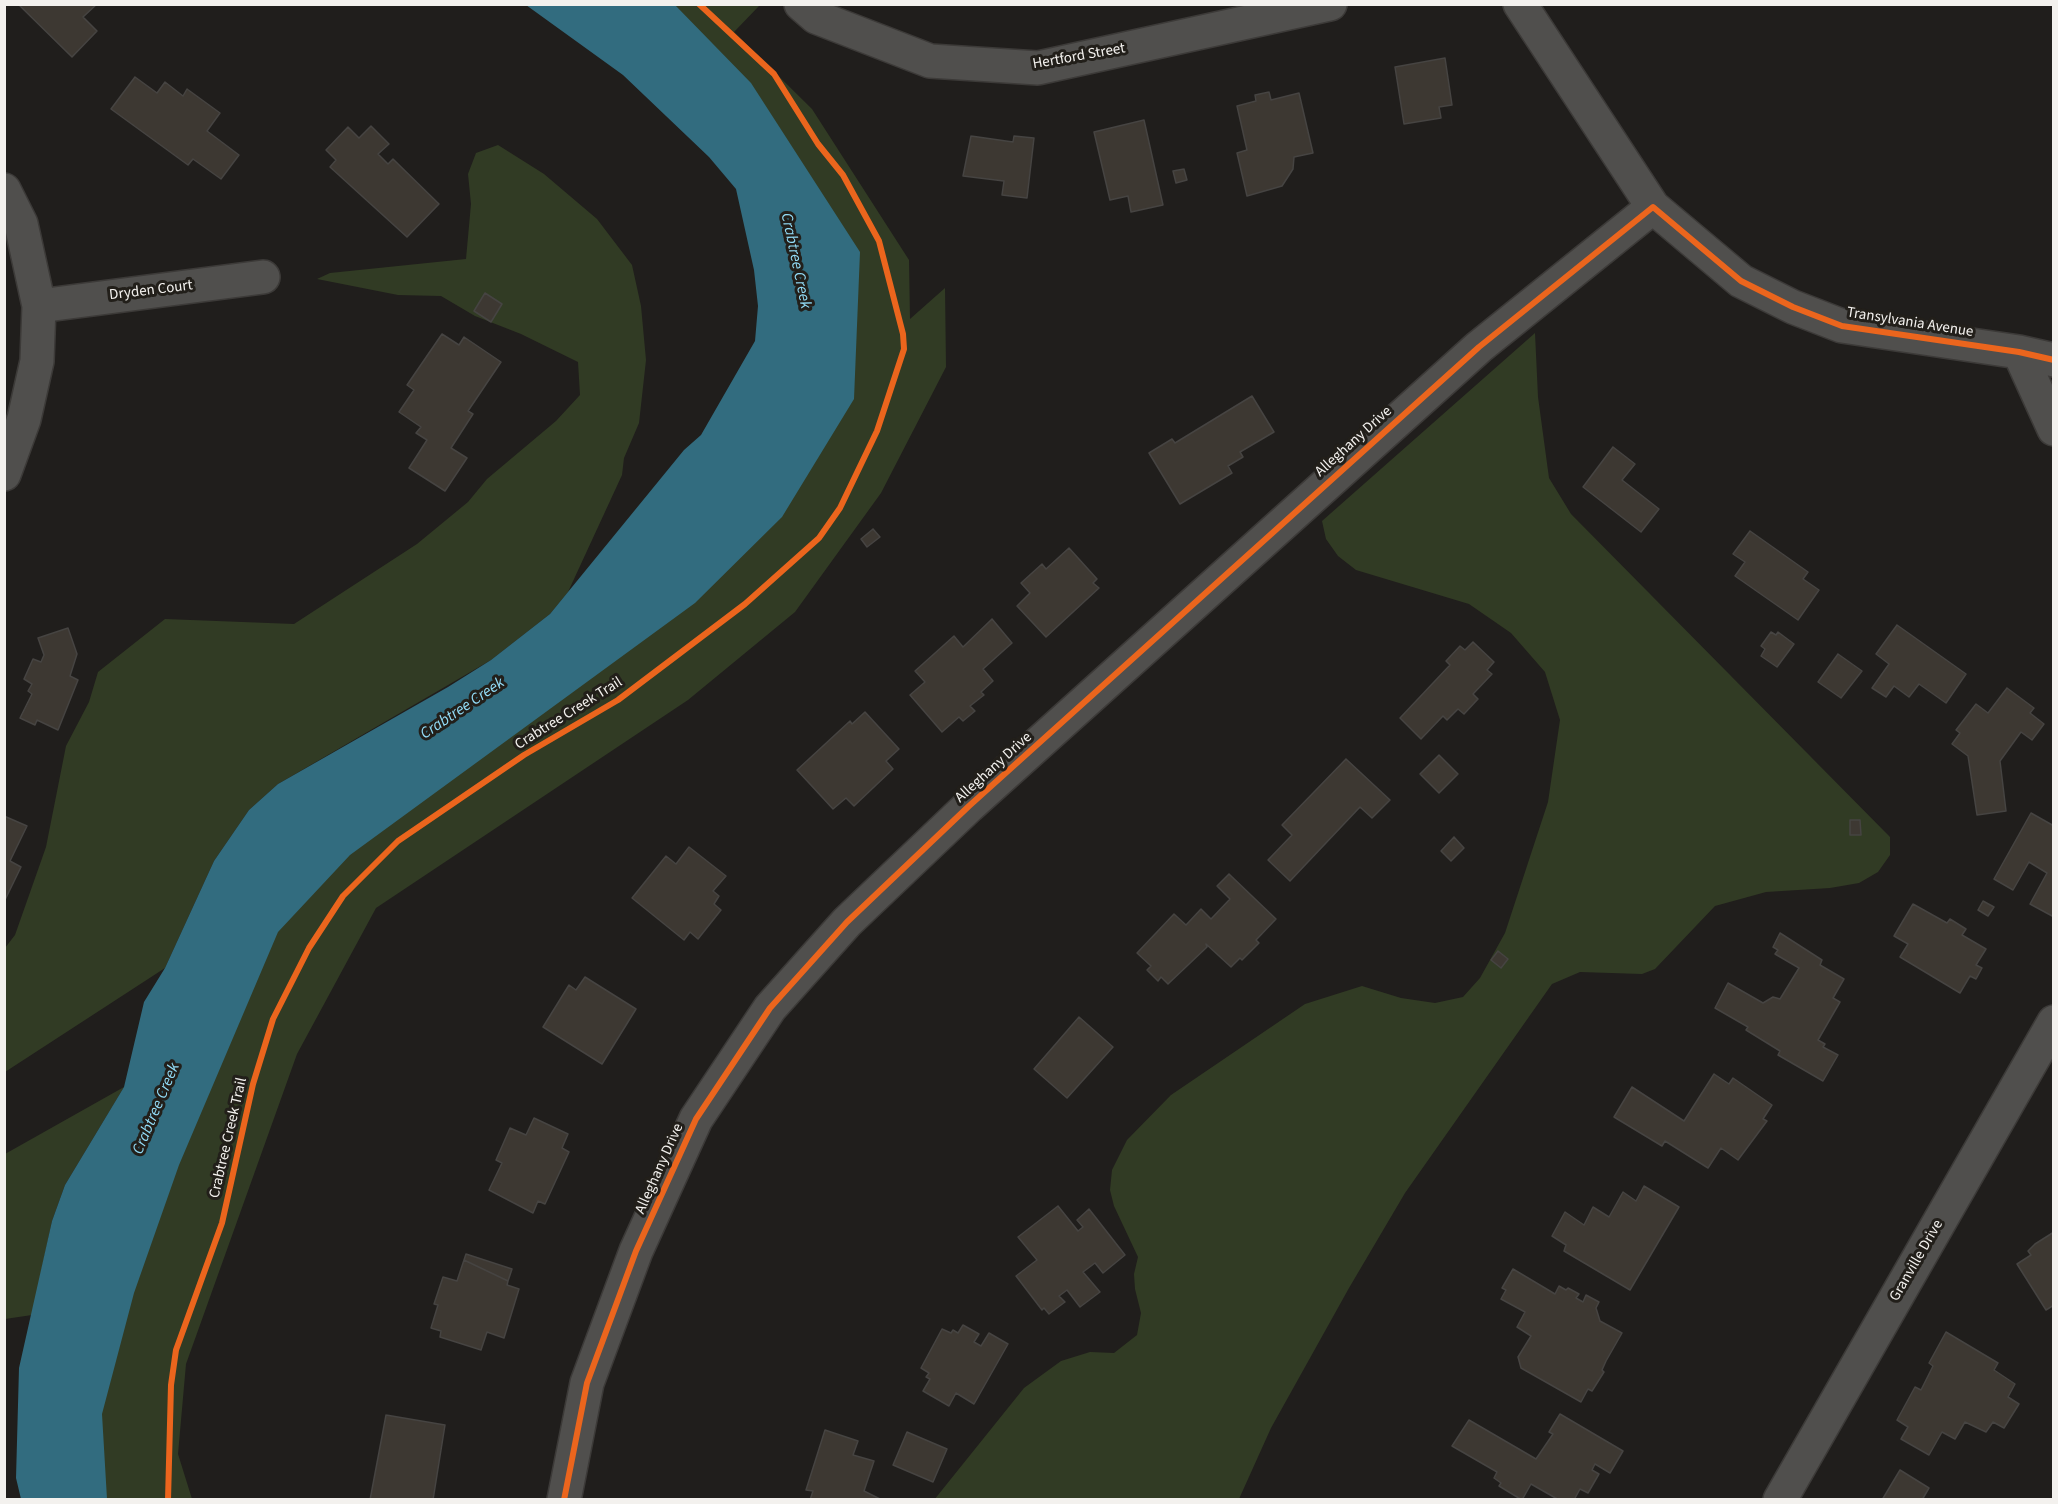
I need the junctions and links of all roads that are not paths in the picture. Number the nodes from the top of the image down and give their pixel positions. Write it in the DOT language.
graph roads {
  1 [pos="801,4"];
  2 [pos="1330,4"];
  3 [pos="1520,4"];
  4 [pos="4,190"];
  5 [pos="1653,207"];
  6 [pos="264,277"];
  7 [pos="39,306"];
  8 [pos="2019,352"];
  9 [pos="2054,360"];
  10 [pos="2054,429"];
  11 [pos="4,474"];
  12 [pos="2054,1022"];
  13 [pos="564,1500"];
  14 [pos="1780,1500"];
  1 -- 2 [label="street, Hertford Street"];
  3 -- 5 [label="street, Transylvania Avenue"];
  4 -- 7 [label="street"];
  5 -- 8 [label="street, Transylvania Avenue"];
  5 -- 13 [label="street, Alleghany Drive"];
  6 -- 7 [label="street, Dryden Court"];
  7 -- 11 [label="street"];
  8 -- 9 [label="street, Transylvania Avenue"];
  8 -- 10 [label="street"];
  12 -- 14 [label="street, Granville Drive"];
}
